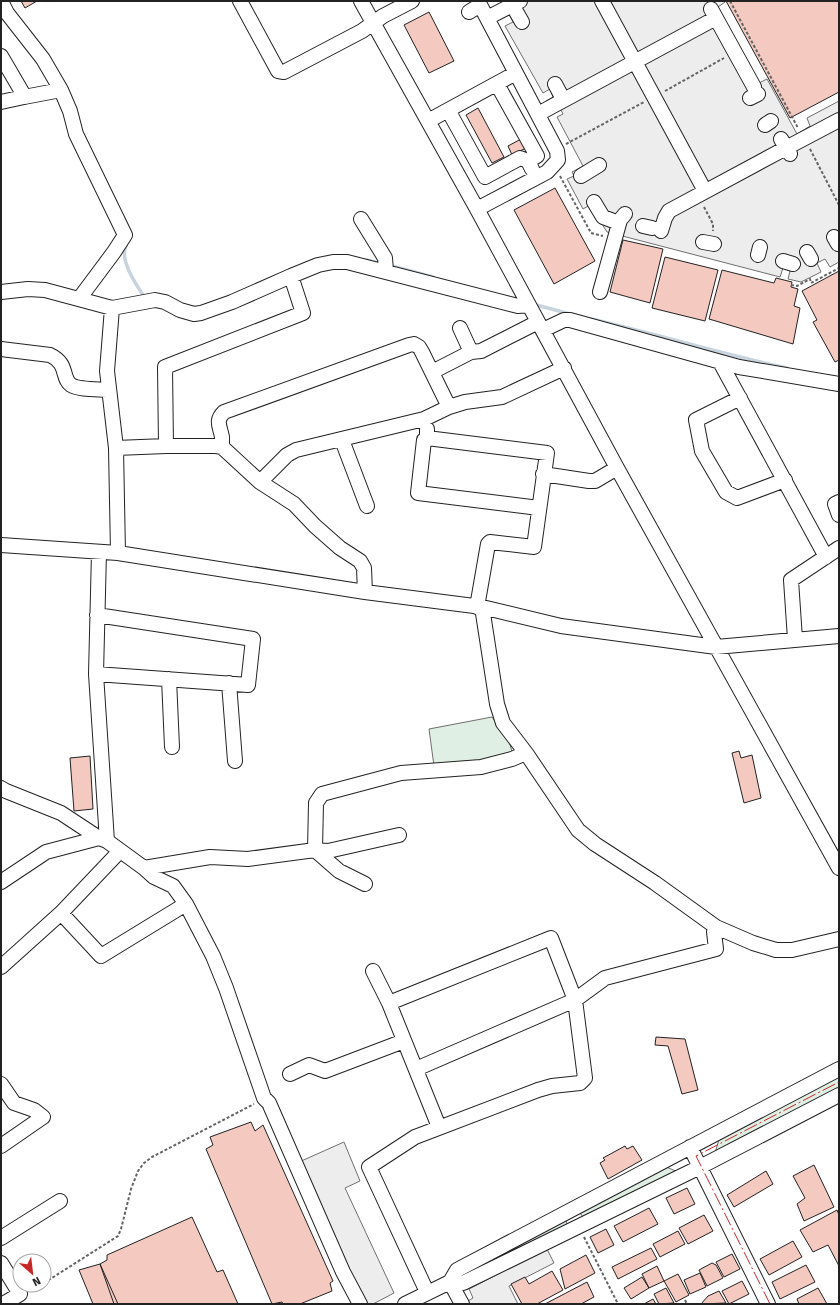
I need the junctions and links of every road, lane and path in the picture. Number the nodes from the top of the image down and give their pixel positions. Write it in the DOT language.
graph roads {
  1 [pos="1,1"];
  2 [pos="240,1"];
  3 [pos="361,1"];
  4 [pos="412,1"];
  5 [pos="602,1"];
  6 [pos="730,1"];
  7 [pos="514,2"];
  8 [pos="476,6"];
  9 [pos="487,18"];
  10 [pos="522,22"];
  11 [pos="373,23"];
  12 [pos="1,56"];
  13 [pos="635,60"];
  14 [pos="516,73"];
  15 [pos="493,82"];
  16 [pos="555,84"];
  17 [pos="61,90"];
  18 [pos="754,93"];
  19 [pos="24,97"];
  20 [pos="563,99"];
  21 [pos="1,102"];
  22 [pos="453,104"];
  23 [pos="538,114"];
  24 [pos="839,120"];
  25 [pos="428,121"];
  26 [pos="804,138"];
  27 [pos="528,161"];
  28 [pos="599,165"];
  29 [pos="559,175"];
  30 [pos="581,176"];
  31 [pos="537,177"];
  32 [pos="705,191"];
  33 [pos="594,202"];
  34 [pos="839,205"];
  35 [pos="477,209"];
  36 [pos="361,219"];
  37 [pos="652,229"];
  38 [pos="615,238"];
  39 [pos="839,268"];
  40 [pos="386,271"];
  41 [pos="291,276"];
  42 [pos="791,285"];
  43 [pos="1,292"];
  44 [pos="600,292"];
  45 [pos="80,299"];
  46 [pos="528,305"];
  47 [pos="112,308"];
  48 [pos="541,326"];
  49 [pos="460,328"];
  50 [pos="1,349"];
  51 [pos="470,352"];
  52 [pos="720,362"];
  53 [pos="564,368"];
  54 [pos="432,372"];
  55 [pos="839,384"];
  56 [pos="109,390"];
  57 [pos="740,398"];
  58 [pos="448,407"];
  59 [pos="424,419"];
  60 [pos="427,438"];
  61 [pos="342,440"];
  62 [pos="166,446"];
  63 [pos="222,447"];
  64 [pos="116,448"];
  65 [pos="617,468"];
  66 [pos="543,474"];
  67 [pos="785,480"];
  68 [pos="260,482"];
  69 [pos="839,502"];
  70 [pos="367,506"];
  71 [pos="539,508"];
  72 [pos="839,515"];
  73 [pos="1,545"];
  74 [pos="839,548"];
  75 [pos="99,552"];
  76 [pos="118,553"];
  77 [pos="826,557"];
  78 [pos="365,592"];
  79 [pos="479,607"];
  80 [pos="98,614"];
  81 [pos="839,636"];
  82 [pos="796,639"];
  83 [pos="716,647"];
  84 [pos="96,674"];
  85 [pos="169,679"];
  86 [pos="229,683"];
  87 [pos="172,747"];
  88 [pos="526,753"];
  89 [pos="236,762"];
  90 [pos="1,788"];
  91 [pos="399,834"];
  92 [pos="103,840"];
  93 [pos="315,850"];
  94 [pos="120,851"];
  95 [pos="144,868"];
  96 [pos="839,868"];
  97 [pos="1,882"];
  98 [pos="365,884"];
  99 [pos="186,904"];
  100 [pos="61,913"];
  101 [pos="716,927"];
  102 [pos="839,939"];
  103 [pos="1,967"];
  104 [pos="373,972"];
  105 [pos="575,1000"];
  106 [pos="389,1003"];
  107 [pos="404,1041"];
  108 [pos="416,1069"];
  109 [pos="839,1069"];
  110 [pos="290,1074"];
  111 [pos="1,1084"];
  112 [pos="839,1095"];
  113 [pos="264,1098"];
  114 [pos="439,1127"];
  115 [pos="1,1146"];
  116 [pos="690,1147"];
  117 [pos="700,1167"];
  118 [pos="60,1201"];
  119 [pos="578,1227"];
  120 [pos="1,1238"];
  121 [pos="1,1263"];
  122 [pos="52,1278"];
  123 [pos="450,1282"];
  124 [pos="427,1292"];
  125 [pos="685,1300"];
  126 [pos="4,1304"];
  127 [pos="360,1304"];
  128 [pos="406,1304"];
  129 [pos="462,1304"];
  130 [pos="618,1304"];
  131 [pos="687,1304"];
  132 [pos="768,1304"];
  1 -- 17 [label="street"];
  2 -- 11 [label="street"];
  3 -- 11 [label="street"];
  4 -- 11 [label="street"];
  5 -- 13 [label="street"];
  6 -- 26 [label="path"];
  7 -- 9 [label="street"];
  7 -- 10 [label="street"];
  8 -- 9 [label="street"];
  9 -- 14 [label="street"];
  11 -- 25 [label="street"];
  12 -- 19 [label="street"];
  13 -- 18 [label="street"];
  13 -- 20 [label="street"];
  13 -- 32 [label="street"];
  14 -- 15 [label="street"];
  14 -- 23 [label="street"];
  15 -- 22 [label="street"];
  15 -- 27 [label="street"];
  16 -- 20 [label="street"];
  17 -- 19 [label="street"];
  17 -- 45 [label="street"];
  19 -- 21 [label="street"];
  20 -- 23 [label="street"];
  22 -- 25 [label="street"];
  22 -- 27 [label="street"];
  23 -- 31 [label="street"];
  24 -- 26 [label="street"];
  25 -- 35 [label="street"];
  26 -- 32 [label="street"];
  26 -- 34 [label="path"];
  27 -- 31 [label="street"];
  28 -- 30 [label="street"];
  29 -- 38 [label="path"];
  31 -- 35 [label="street"];
  32 -- 37 [label="street"];
  33 -- 38 [label="street"];
  35 -- 46 [label="street"];
  36 -- 40 [label="street"];
  38 -- 44 [label="street"];
  39 -- 42 [label="path"];
  40 -- 41 [label="street"];
  40 -- 46 [label="street"];
  41 -- 47 [label="street"];
  41 -- 62 [label="street"];
  43 -- 45 [label="street"];
  45 -- 47 [label="street"];
  46 -- 48 [label="street"];
  47 -- 56 [label="street"];
  48 -- 51 [label="street"];
  48 -- 52 [label="street"];
  48 -- 53 [label="street"];
  49 -- 51 [label="street"];
  50 -- 56 [label="street"];
  51 -- 54 [label="street"];
  52 -- 55 [label="street"];
  52 -- 57 [label="street"];
  53 -- 58 [label="street"];
  53 -- 65 [label="street"];
  54 -- 58 [label="street"];
  54 -- 63 [label="street"];
  56 -- 64 [label="street"];
  57 -- 67 [label="street"];
  57 -- 67 [label="street"];
  58 -- 59 [label="street"];
  59 -- 60 [label="street"];
  59 -- 61 [label="street"];
  60 -- 66 [label="street"];
  60 -- 71 [label="street"];
  61 -- 68 [label="street"];
  61 -- 70 [label="street"];
  62 -- 63 [label="street"];
  62 -- 64 [label="street"];
  63 -- 68 [label="street"];
  64 -- 76 [label="street"];
  65 -- 66 [label="street"];
  65 -- 83 [label="street"];
  66 -- 71 [label="street"];
  67 -- 77 [label="street"];
  68 -- 78 [label="street"];
  69 -- 72 [label="street"];
  71 -- 79 [label="street"];
  73 -- 75 [label="street"];
  74 -- 77 [label="street"];
  75 -- 76 [label="street"];
  75 -- 80 [label="street"];
  76 -- 78 [label="street"];
  77 -- 82 [label="street"];
  78 -- 79 [label="street"];
  79 -- 83 [label="street"];
  79 -- 88 [label="street"];
  80 -- 84 [label="street"];
  80 -- 86 [label="street"];
  81 -- 82 [label="street"];
  82 -- 83 [label="street"];
  83 -- 96 [label="street"];
  84 -- 85 [label="street"];
  84 -- 92 [label="street"];
  85 -- 86 [label="street"];
  85 -- 87 [label="street"];
  86 -- 89 [label="street"];
  88 -- 93 [label="street"];
  88 -- 101 [label="street"];
  90 -- 92 [label="street"];
  91 -- 93 [label="street"];
  92 -- 94 [label="street"];
  92 -- 97 [label="street"];
  93 -- 95 [label="street"];
  93 -- 98 [label="street"];
  94 -- 95 [label="street"];
  94 -- 100 [label="street"];
  95 -- 99 [label="street"];
  99 -- 100 [label="street"];
  99 -- 113 [label="street"];
  100 -- 103 [label="street"];
  101 -- 102 [label="street"];
  101 -- 105 [label="street"];
  104 -- 106 [label="street"];
  105 -- 106 [label="street"];
  105 -- 108 [label="street"];
  105 -- 114 [label="street"];
  106 -- 107 [label="street"];
  107 -- 108 [label="street"];
  107 -- 110 [label="street"];
  108 -- 114 [label="street"];
  109 -- 116 [label="street"];
  111 -- 115 [label="street"];
  112 -- 117 [label="street"];
  113 -- 122 [label="path"];
  113 -- 127 [label="street"];
  114 -- 124 [label="street"];
  116 -- 117 [label="street"];
  116 -- 123 [label="street"];
  117 -- 119 [label="street"];
  117 -- 132 [label="street"];
  118 -- 120 [label="street"];
  119 -- 123 [label="street"];
  119 -- 130 [label="path"];
  121 -- 126 [label="street"];
  123 -- 124 [label="street"];
  123 -- 129 [label="street"];
  124 -- 128 [label="street"];
  125 -- 131 [label="path"];
}
